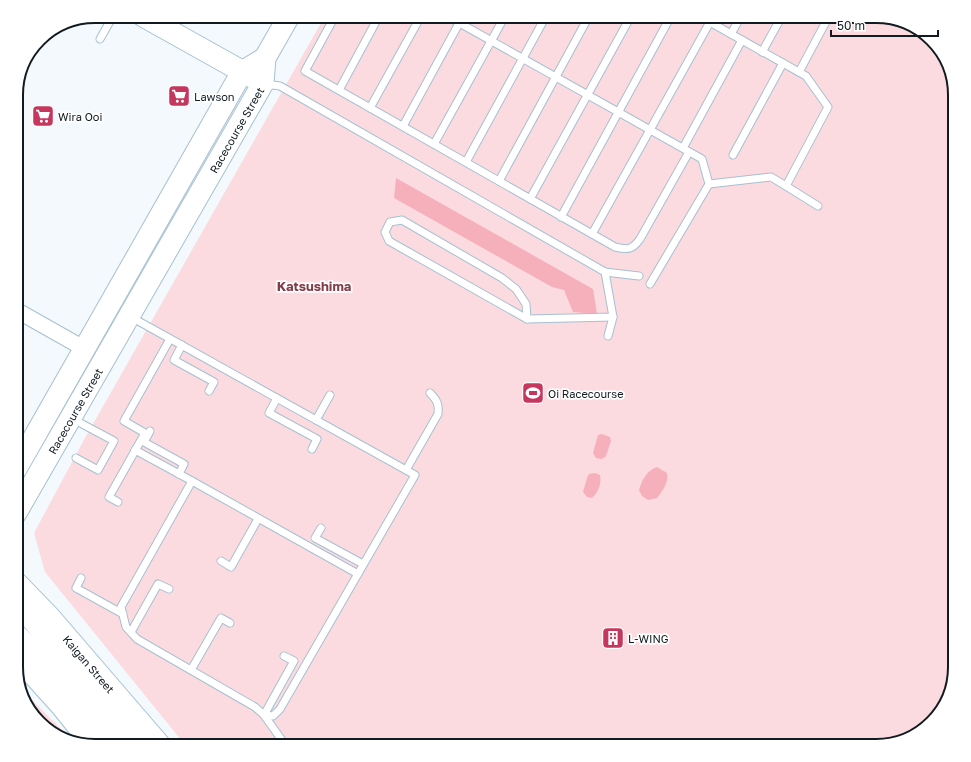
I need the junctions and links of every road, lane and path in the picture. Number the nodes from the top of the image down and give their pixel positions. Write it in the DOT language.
graph roads {
  1 [pos="109,23"];
  2 [pos="155,23"];
  3 [pos="285,23"];
  4 [pos="332,23"];
  5 [pos="375,23"];
  6 [pos="417,23"];
  7 [pos="460,23"];
  8 [pos="501,23"];
  9 [pos="542,23"];
  10 [pos="585,23"];
  11 [pos="627,23"];
  12 [pos="667,23"];
  13 [pos="709,23"];
  14 [pos="712,23"];
  15 [pos="737,23"];
  16 [pos="778,23"];
  17 [pos="824,23"];
  18 [pos="731,34"];
  19 [pos="100,39"];
  20 [pos="742,40"];
  21 [pos="491,41"];
  22 [pos="762,52"];
  23 [pos="265,58"];
  24 [pos="523,59"];
  25 [pos="783,63"];
  26 [pos="242,72"];
  27 [pos="799,72"];
  28 [pos="556,77"];
  29 [pos="263,83"];
  30 [pos="339,90"];
  31 [pos="587,95"];
  32 [pos="370,108"];
  33 [pos="619,112"];
  34 [pos="403,126"];
  35 [pos="650,130"];
  36 [pos="434,144"];
  37 [pos="686,150"];
  38 [pos="733,154"];
  39 [pos="466,162"];
  40 [pos="499,181"];
  41 [pos="709,184"];
  42 [pos="786,186"];
  43 [pos="530,199"];
  44 [pos="818,206"];
  45 [pos="561,217"];
  46 [pos="592,234"];
  47 [pos="605,272"];
  48 [pos="639,276"];
  49 [pos="650,284"];
  50 [pos="23,314"];
  51 [pos="129,316"];
  52 [pos="613,317"];
  53 [pos="527,319"];
  54 [pos="608,336"];
  55 [pos="170,339"];
  56 [pos="182,345"];
  57 [pos="85,349"];
  58 [pos="209,391"];
  59 [pos="430,393"];
  60 [pos="330,395"];
  61 [pos="277,398"];
  62 [pos="71,418"];
  63 [pos="316,420"];
  64 [pos="150,431"];
  65 [pos="135,450"];
  66 [pos="312,450"];
  67 [pos="23,457"];
  68 [pos="76,458"];
  69 [pos="406,470"];
  70 [pos="179,474"];
  71 [pos="192,481"];
  72 [pos="23,501"];
  73 [pos="118,502"];
  74 [pos="258,519"];
  75 [pos="321,528"];
  76 [pos="221,561"];
  77 [pos="363,564"];
  78 [pos="358,574"];
  79 [pos="81,578"];
  80 [pos="169,589"];
  81 [pos="23,590"];
  82 [pos="23,608"];
  83 [pos="122,614"];
  84 [pos="230,623"];
  85 [pos="131,632"];
  86 [pos="23,648"];
  87 [pos="23,649"];
  88 [pos="284,656"];
  89 [pos="191,670"];
  90 [pos="264,715"];
  91 [pos="88,739"];
  92 [pos="111,739"];
  93 [pos="134,739"];
  94 [pos="154,739"];
  95 [pos="281,739"];
  1 -- 19 [label="lane"];
  2 -- 26 [label="street"];
  3 -- 23 [label="street"];
  4 -- 30 [label="lane"];
  5 -- 30 [label="lane"];
  6 -- 32 [label="lane"];
  7 -- 21 [label="lane"];
  7 -- 34 [label="lane"];
  8 -- 21 [label="lane"];
  9 -- 24 [label="lane"];
  10 -- 28 [label="lane"];
  11 -- 31 [label="lane"];
  12 -- 33 [label="lane"];
  13 -- 35 [label="lane"];
  14 -- 18 [label="lane"];
  15 -- 18 [label="lane"];
  16 -- 22 [label="lane"];
  17 -- 27 [label="lane"];
  18 -- 20 [label="lane"];
  20 -- 22 [label="lane"];
  20 -- 37 [label="lane"];
  21 -- 24 [label="lane"];
  21 -- 36 [label="lane"];
  22 -- 25 [label="lane"];
  23 -- 26 [label="street, Racecourse Street"];
  23 -- 29 [label="street, Racecourse Street"];
  24 -- 28 [label="lane"];
  24 -- 39 [label="lane"];
  25 -- 27 [label="lane"];
  25 -- 38 [label="lane"];
  26 -- 29 [label="street"];
  26 -- 57 [label="street, Racecourse Street"];
  27 -- 42 [label="lane"];
  28 -- 31 [label="lane"];
  28 -- 40 [label="lane"];
  29 -- 47 [label="lane"];
  29 -- 51 [label="street, Racecourse Street"];
  30 -- 32 [label="lane"];
  31 -- 33 [label="lane"];
  31 -- 43 [label="lane"];
  32 -- 34 [label="lane"];
  33 -- 35 [label="lane"];
  33 -- 45 [label="lane"];
  34 -- 36 [label="lane"];
  35 -- 37 [label="lane"];
  35 -- 46 [label="lane"];
  36 -- 39 [label="lane"];
  37 -- 41 [label="lane"];
  37 -- 46 [label="lane"];
  39 -- 40 [label="lane"];
  40 -- 43 [label="lane"];
  41 -- 42 [label="lane"];
  41 -- 49 [label="lane"];
  42 -- 44 [label="lane"];
  43 -- 45 [label="lane"];
  45 -- 46 [label="lane"];
  47 -- 48 [label="lane"];
  47 -- 52 [label="lane"];
  50 -- 57 [label="street"];
  51 -- 55 [label="lane"];
  51 -- 62 [label="street, Racecourse Street"];
  52 -- 53 [label="lane"];
  52 -- 54 [label="lane"];
  53 -- 53 [label="lane"];
  55 -- 56 [label="lane"];
  55 -- 65 [label="lane"];
  56 -- 58 [label="lane"];
  56 -- 61 [label="lane"];
  57 -- 67 [label="street, Racecourse Street"];
  59 -- 69 [label="lane"];
  60 -- 63 [label="lane"];
  61 -- 63 [label="lane"];
  61 -- 66 [label="lane"];
  62 -- 68 [label="lane"];
  62 -- 72 [label="street, Racecourse Street"];
  63 -- 69 [label="lane"];
  64 -- 70 [label="lane"];
  65 -- 70 [label="lane"];
  65 -- 73 [label="lane"];
  69 -- 77 [label="lane"];
  70 -- 71 [label="lane"];
  71 -- 74 [label="lane"];
  71 -- 83 [label="lane"];
  74 -- 76 [label="lane"];
  74 -- 78 [label="lane"];
  75 -- 77 [label="lane"];
  77 -- 78 [label="lane"];
  78 -- 90 [label="lane"];
  79 -- 83 [label="lane"];
  80 -- 85 [label="lane"];
  81 -- 94 [label="main road, Kaigan Street"];
  82 -- 93 [label="main road"];
  83 -- 85 [label="lane"];
  84 -- 89 [label="lane"];
  85 -- 89 [label="lane"];
  86 -- 92 [label="main road"];
  87 -- 91 [label="main road"];
  88 -- 90 [label="lane"];
  89 -- 90 [label="lane"];
  90 -- 95 [label="lane"];
}
